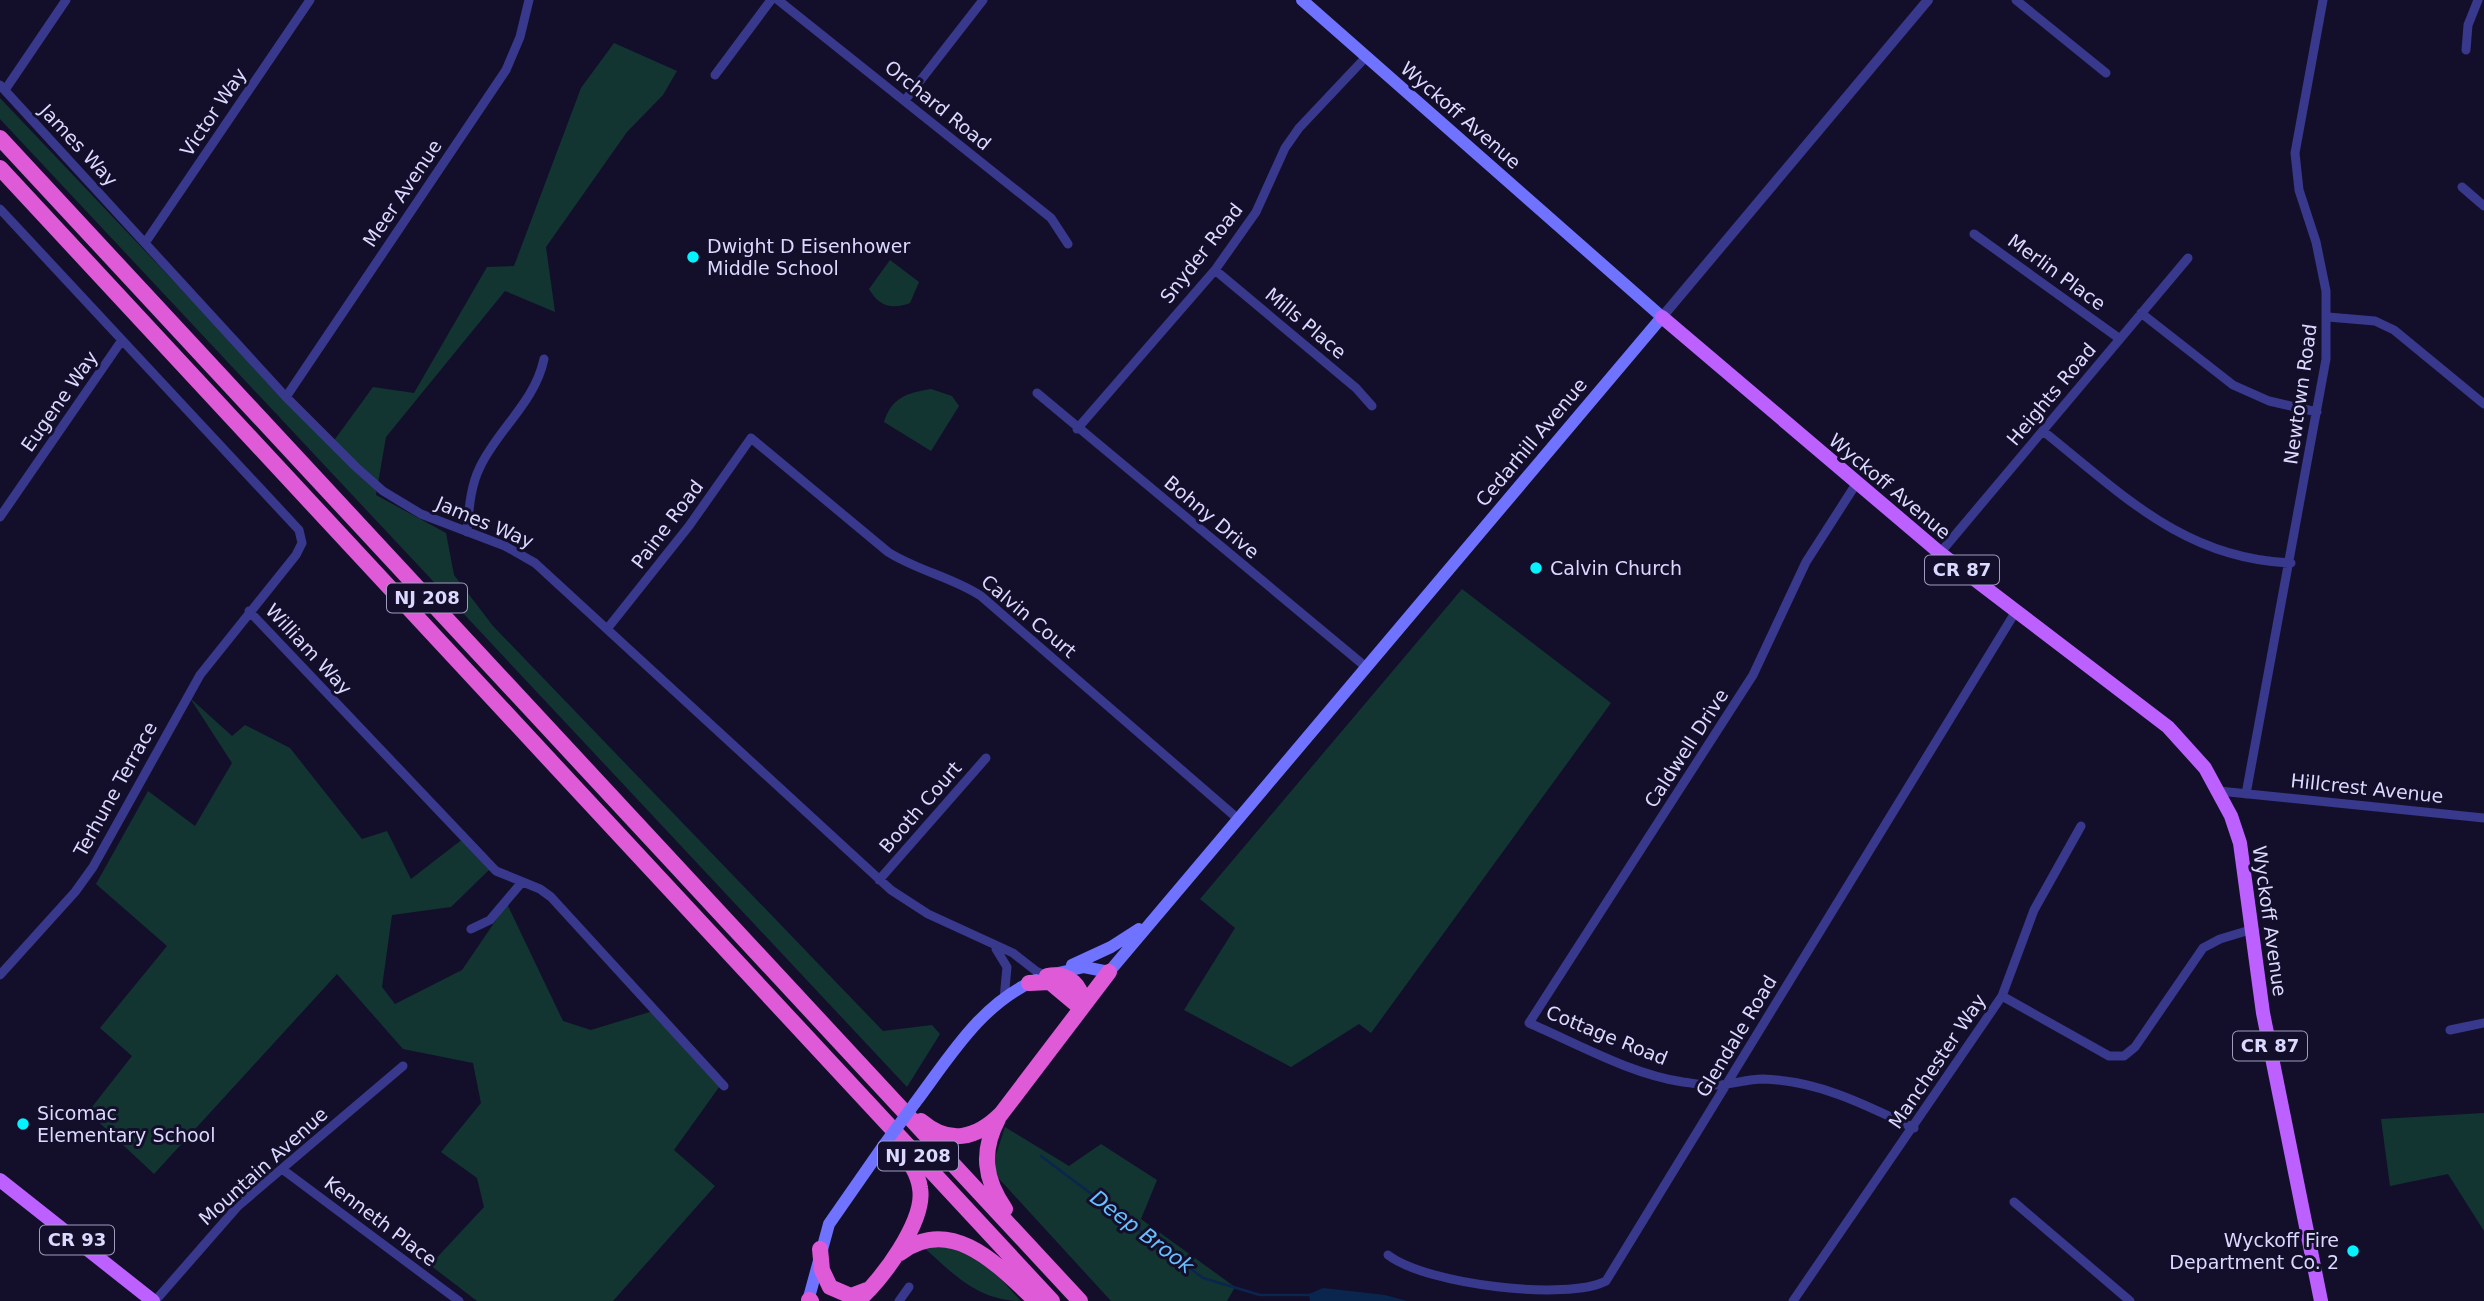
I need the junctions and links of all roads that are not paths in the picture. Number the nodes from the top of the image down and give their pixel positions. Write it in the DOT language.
graph roads {
  1 [pos="66,0"];
  2 [pos="310,0"];
  3 [pos="529,0"];
  4 [pos="771,0"];
  5 [pos="778,0"];
  6 [pos="983,0"];
  7 [pos="1302,0"];
  8 [pos="1928,0"];
  9 [pos="2016,0"];
  10 [pos="2323,0"];
  11 [pos="2478,0"];
  12 [pos="2466,50"];
  13 [pos="1366,57"];
  14 [pos="2106,73"];
  15 [pos="715,75"];
  16 [pos="2,88"];
  17 [pos="905,99"];
  18 [pos="0,138"];
  19 [pos="0,168"];
  20 [pos="2462,187"];
  21 [pos="2484,206"];
  22 [pos="0,209"];
  23 [pos="1974,234"];
  24 [pos="145,243"];
  25 [pos="1068,244"];
  26 [pos="2188,258"];
  27 [pos="1215,270"];
  28 [pos="2141,313"];
  29 [pos="1662,317"];
  30 [pos="2328,317"];
  31 [pos="2120,339"];
  32 [pos="122,340"];
  33 [pos="544,359"];
  34 [pos="1037,393"];
  35 [pos="286,397"];
  36 [pos="2484,404"];
  37 [pos="1372,406"];
  38 [pos="2317,412"];
  39 [pos="1077,429"];
  40 [pos="2043,430"];
  41 [pos="751,438"];
  42 [pos="1856,484"];
  43 [pos="0,517"];
  44 [pos="467,532"];
  45 [pos="1940,554"];
  46 [pos="2291,563"];
  47 [pos="249,611"];
  48 [pos="2016,611"];
  49 [pos="607,629"];
  50 [pos="1366,667"];
  51 [pos="986,758"];
  52 [pos="2219,791"];
  53 [pos="2246,794"];
  54 [pos="1237,818"];
  55 [pos="2484,818"];
  56 [pos="2081,826"];
  57 [pos="879,880"];
  58 [pos="522,882"];
  59 [pos="1162,908"];
  60 [pos="471,929"];
  61 [pos="2250,930"];
  62 [pos="995,947"];
  63 [pos="1110,972"];
  64 [pos="0,975"];
  65 [pos="1047,976"];
  66 [pos="1029,983"];
  67 [pos="2002,996"];
  68 [pos="1004,999"];
  69 [pos="1081,1008"];
  70 [pos="783,1011"];
  71 [pos="1529,1023"];
  72 [pos="2484,1023"];
  73 [pos="2449,1030"];
  74 [pos="853,1057"];
  75 [pos="403,1066"];
  76 [pos="1727,1083"];
  77 [pos="724,1086"];
  78 [pos="1000,1114"];
  79 [pos="1914,1128"];
  80 [pos="282,1168"];
  81 [pos="0,1180"];
  82 [pos="2014,1202"];
  83 [pos="820,1249"];
  84 [pos="1388,1255"];
  85 [pos="890,1262"];
  86 [pos="872,1286"];
  87 [pos="909,1287"];
  88 [pos="1078,1299"];
  89 [pos="149,1300"];
  90 [pos="809,1300"];
  91 [pos="459,1301"];
  92 [pos="857,1301"];
  93 [pos="863,1301"];
  94 [pos="899,1301"];
  95 [pos="1036,1301"];
  96 [pos="1052,1301"];
  97 [pos="1793,1301"];
  98 [pos="2130,1301"];
  99 [pos="2321,1301"];
  1 -- 16 [label="street"];
  2 -- 24 [label="street, Victor Way"];
  3 -- 35 [label="street, Meer Avenue"];
  4 -- 15 [label="street"];
  5 -- 17 [label="street, Orchard Road"];
  6 -- 17 [label="street"];
  7 -- 13 [label="main road, Wyckoff Avenue / CR 87"];
  8 -- 29 [label="street, Cedarhill Avenue"];
  9 -- 14 [label="street"];
  10 -- 30 [label="street, Newtown Road"];
  11 -- 12 [label="street"];
  13 -- 27 [label="street, Snyder Road"];
  13 -- 29 [label="main road, Wyckoff Avenue / CR 87"];
  16 -- 24 [label="street, James Way"];
  17 -- 25 [label="street, Orchard Road"];
  18 -- 74 [label="highway, NJ 208"];
  19 -- 70 [label="highway, NJ 208"];
  20 -- 21 [label="street"];
  22 -- 32 [label="street, William Way"];
  23 -- 31 [label="street, Merlin Place"];
  24 -- 35 [label="street, James Way"];
  26 -- 28 [label="street, Heights Road"];
  27 -- 37 [label="street, Mills Place"];
  27 -- 39 [label="street, Snyder Road"];
  28 -- 31 [label="street, Heights Road"];
  28 -- 38 [label="street"];
  29 -- 42 [label="main road, Wyckoff Avenue / CR 87"];
  29 -- 50 [label="main road, Cedarhill Avenue"];
  30 -- 36 [label="street"];
  30 -- 38 [label="street, Newtown Road"];
  31 -- 40 [label="street, Heights Road"];
  32 -- 43 [label="street, Eugene Way"];
  32 -- 47 [label="street, William Way"];
  33 -- 44 [label="street"];
  34 -- 39 [label="street, Bohny Drive"];
  35 -- 44 [label="street, James Way"];
  38 -- 46 [label="street, Newtown Road"];
  39 -- 50 [label="street, Bohny Drive"];
  40 -- 45 [label="street, Heights Road"];
  40 -- 46 [label="street"];
  41 -- 49 [label="street, Paine Road"];
  41 -- 54 [label="street, Calvin Court"];
  42 -- 45 [label="main road, Wyckoff Avenue / CR 87"];
  42 -- 71 [label="street, Caldwell Drive"];
  44 -- 49 [label="street, James Way"];
  45 -- 48 [label="main road, Wyckoff Avenue / CR 87"];
  46 -- 53 [label="street, Newtown Road"];
  47 -- 58 [label="street, William Way"];
  47 -- 64 [label="street, Terhune Terrace"];
  48 -- 52 [label="main road, Wyckoff Avenue / CR 87"];
  48 -- 76 [label="street, Glendale Road"];
  49 -- 57 [label="street, James Way"];
  50 -- 54 [label="main road, Cedarhill Avenue"];
  51 -- 57 [label="street, Booth Court"];
  52 -- 53 [label="street, Hillcrest Avenue"];
  52 -- 61 [label="main road, Wyckoff Avenue / CR 87"];
  53 -- 55 [label="street, Hillcrest Avenue"];
  54 -- 59 [label="main road, Cedarhill Avenue"];
  56 -- 67 [label="street, Manchester Way"];
  57 -- 62 [label="street, James Way"];
  58 -- 60 [label="street"];
  58 -- 77 [label="street, William Way"];
  59 -- 63 [label="main road, Cedarhill Avenue"];
  59 -- 65 [label="main road, Cedarhill Avenue"];
  61 -- 67 [label="street"];
  61 -- 99 [label="main road, Wyckoff Avenue / CR 87"];
  62 -- 65 [label="street, James Way"];
  62 -- 68 [label="street"];
  63 -- 65 [label="main road, Cedarhill Avenue"];
  63 -- 69 [label="highway"];
  65 -- 66 [label="main road, Cedarhill Avenue"];
  65 -- 69 [label="highway"];
  66 -- 68 [label="main road, Cedarhill Avenue"];
  66 -- 69 [label="highway"];
  67 -- 79 [label="street, Manchester Way"];
  68 -- 83 [label="main road, Cedarhill Avenue, bridge"];
  69 -- 78 [label="highway"];
  70 -- 85 [label="highway"];
  70 -- 96 [label="highway, NJ 208"];
  71 -- 76 [label="street, Cottage Road"];
  72 -- 73 [label="street"];
  74 -- 78 [label="highway"];
  74 -- 88 [label="highway, NJ 208"];
  75 -- 80 [label="street, Mountain Avenue"];
  76 -- 79 [label="street, Cottage Road"];
  76 -- 84 [label="street, Glendale Road"];
  78 -- 88 [label="highway"];
  79 -- 97 [label="street, Manchester Way"];
  80 -- 89 [label="street, Mountain Avenue"];
  80 -- 91 [label="street, Kenneth Place"];
  81 -- 89 [label="main road, CR 93"];
  82 -- 98 [label="street"];
  83 -- 86 [label="highway"];
  83 -- 90 [label="main road, Cedarhill Avenue"];
  85 -- 86 [label="highway"];
  85 -- 95 [label="highway"];
  86 -- 92 [label="highway"];
  86 -- 93 [label="highway"];
  87 -- 94 [label="street"];
}
